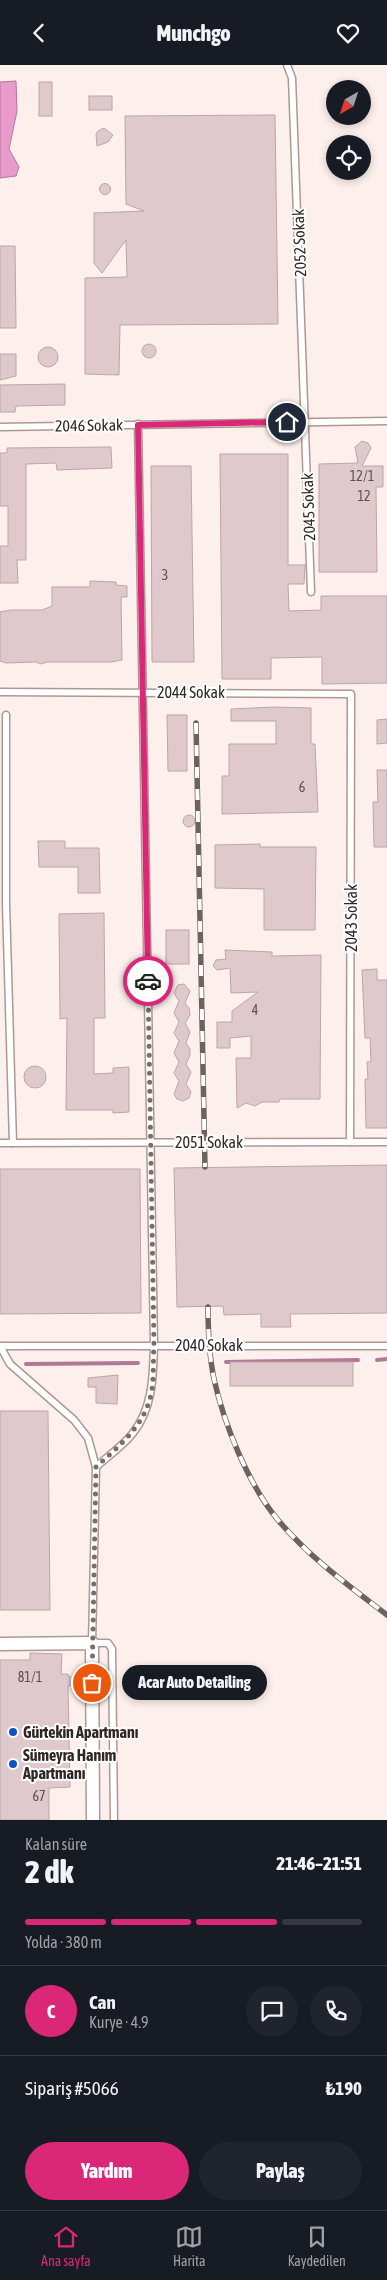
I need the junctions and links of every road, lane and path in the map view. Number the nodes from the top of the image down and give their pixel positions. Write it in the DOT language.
graph roads {
  1 [pos="287,65"];
  2 [pos="387,421"];
  3 [pos="306,422"];
  4 [pos="138,425"];
  5 [pos="0,427"];
  6 [pos="311,592"];
  7 [pos="0,692"];
  8 [pos="142,692"];
  9 [pos="351,694"];
  10 [pos="6,715"];
  11 [pos="3,904"];
  12 [pos="350,1141"];
  13 [pos="150,1142"];
  14 [pos="387,1142"];
  15 [pos="0,1143"];
  16 [pos="14,1143"];
  17 [pos="154,1345"];
  18 [pos="0,1346"];
  19 [pos="387,1346"];
  20 [pos="96,1467"];
  21 [pos="92,1643"];
  22 [pos="0,1644"];
  23 [pos="93,1820"];
  24 [pos="114,1820"];
  1 -- 3 [label="lane, 2052 Sokak"];
  2 -- 3 [label="lane, 2046 Sokak"];
  3 -- 4 [label="lane, 2046 Sokak"];
  3 -- 6 [label="lane, 2045 Sokak"];
  4 -- 5 [label="lane, 2046 Sokak"];
  4 -- 8 [label="lane"];
  7 -- 8 [label="lane, 2044 Sokak"];
  8 -- 9 [label="lane, 2044 Sokak"];
  8 -- 13 [label="lane"];
  9 -- 12 [label="lane, 2043 Sokak"];
  10 -- 11 [label="lane"];
  11 -- 16 [label="lane"];
  12 -- 13 [label="lane, 2051 Sokak"];
  12 -- 14 [label="lane, 2051 Sokak"];
  13 -- 16 [label="lane, 2051 Sokak"];
  13 -- 17 [label="lane"];
  15 -- 16 [label="lane, 2051 Sokak"];
  17 -- 18 [label="lane, 2040 Sokak"];
  17 -- 19 [label="lane, 2040 Sokak"];
  17 -- 20 [label="lane"];
  18 -- 20 [label="lane"];
  20 -- 21 [label="lane"];
  21 -- 22 [label="street"];
  21 -- 23 [label="street"];
  21 -- 24 [label="lane"];
}
